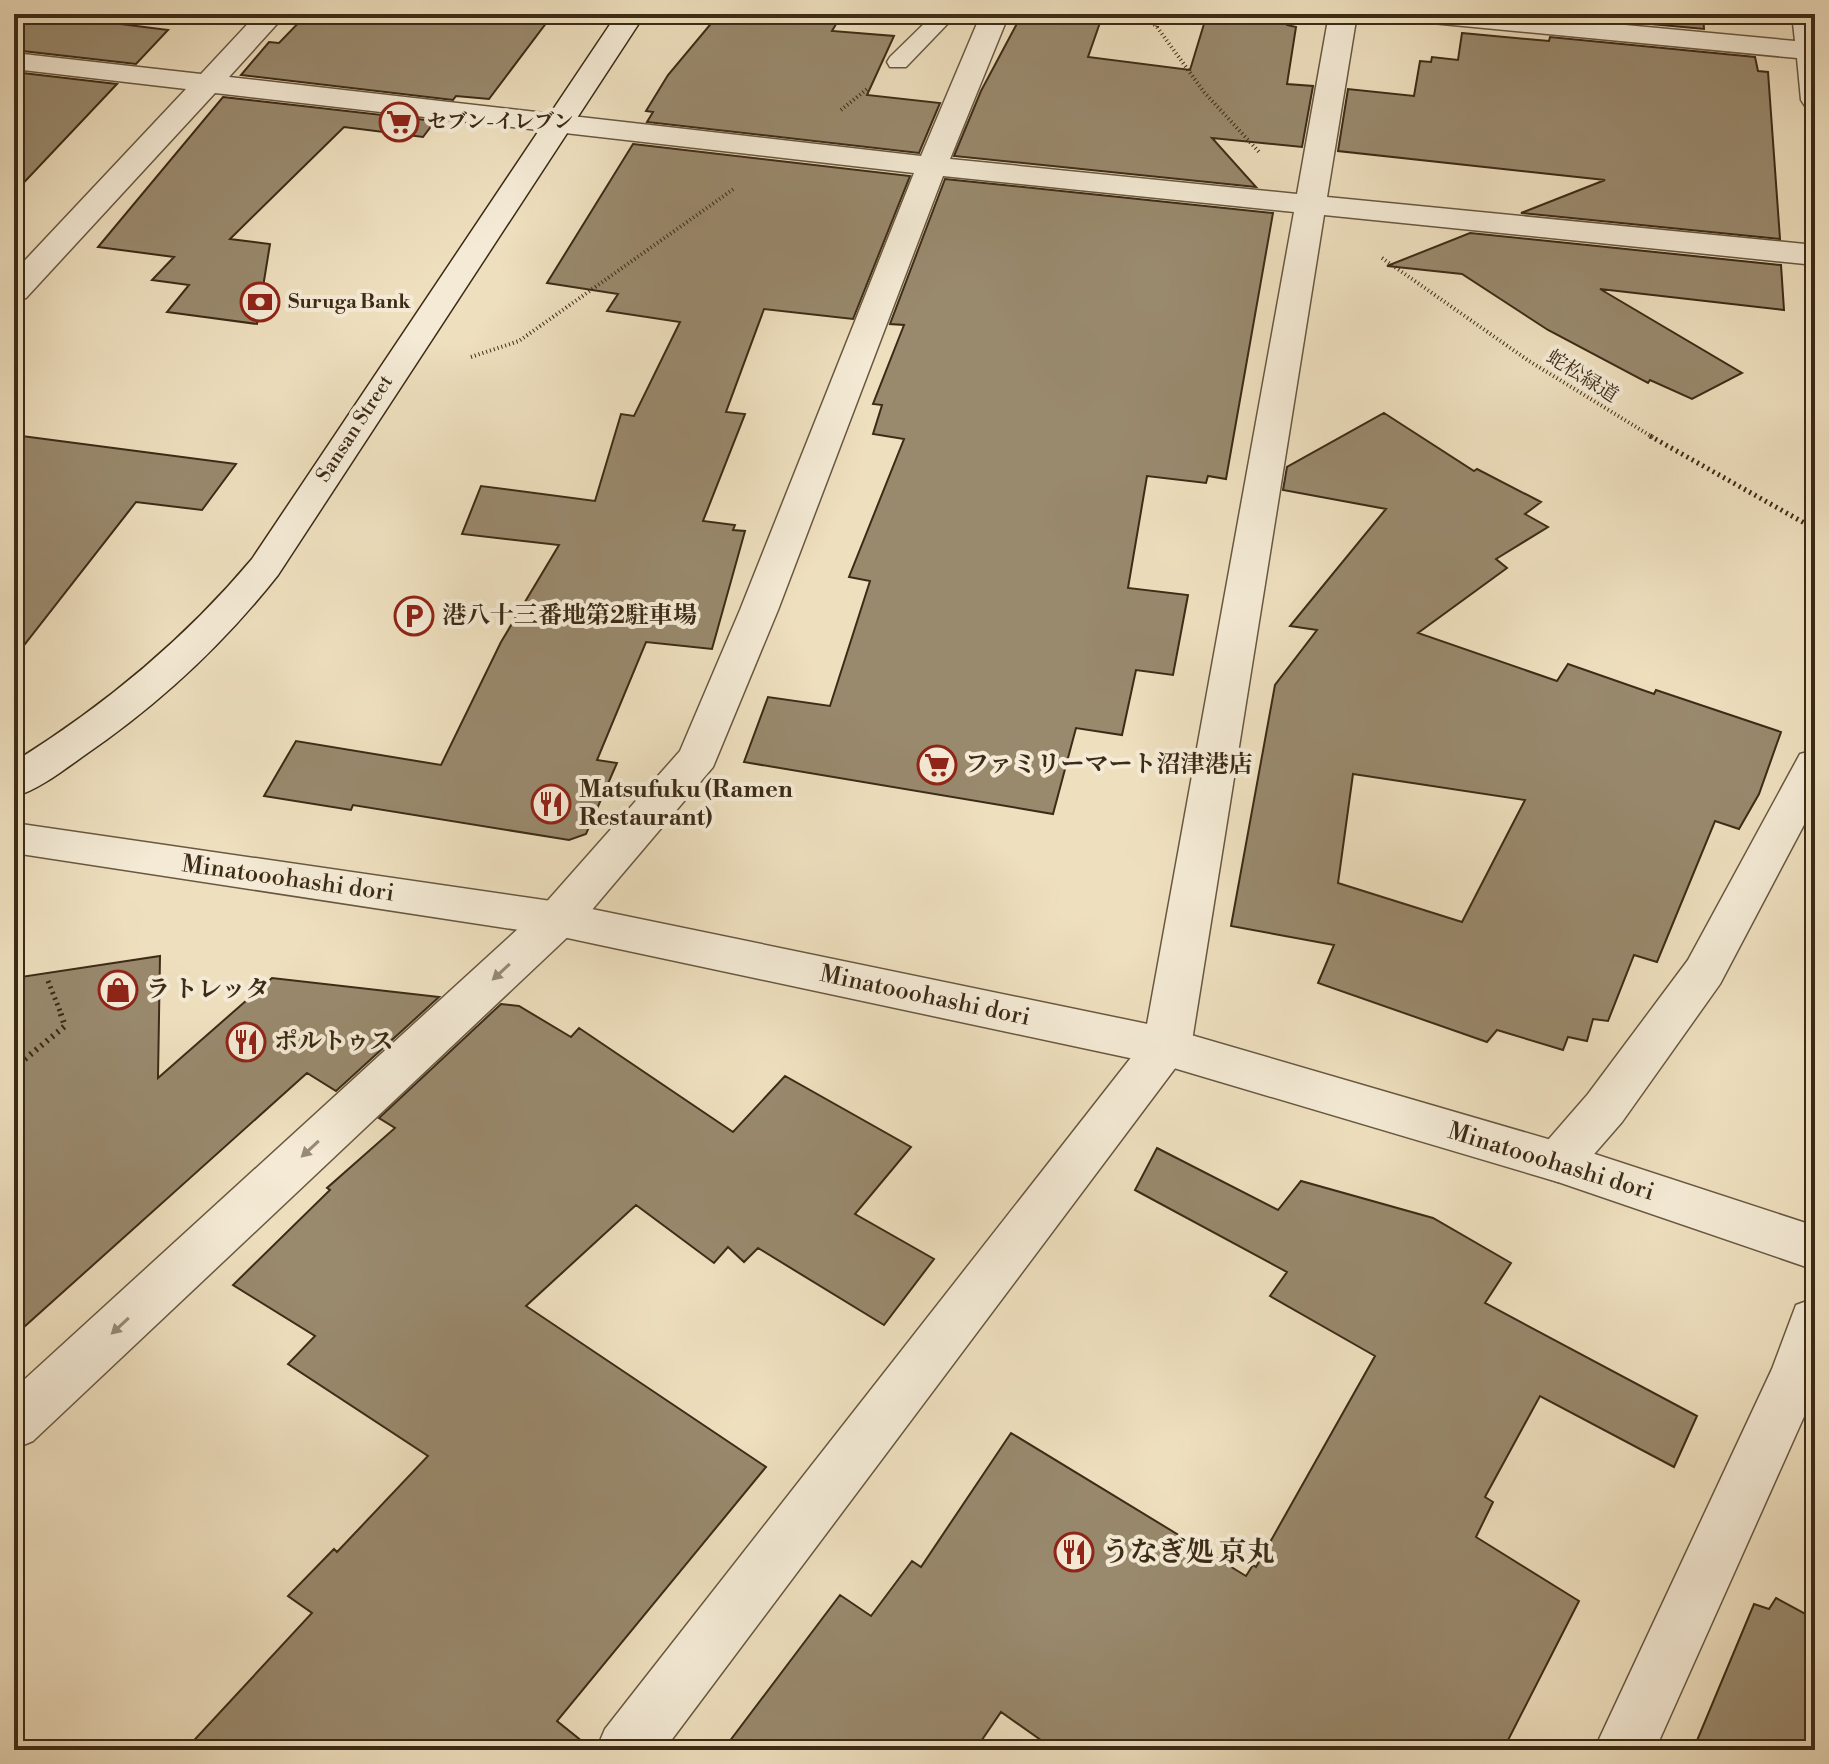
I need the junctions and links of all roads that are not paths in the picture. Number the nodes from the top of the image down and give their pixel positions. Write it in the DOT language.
graph roads {
  1 [pos="272,14"];
  2 [pos="631,14"];
  3 [pos="946,14"];
  4 [pos="995,14"];
  5 [pos="1343,14"];
  6 [pos="1421,14"];
  7 [pos="1806,14"];
  8 [pos="1808,51"];
  9 [pos="14,61"];
  10 [pos="898,62"];
  11 [pos="210,82"];
  12 [pos="1815,100"];
  13 [pos="557,124"];
  14 [pos="932,166"];
  15 [pos="1308,205"];
  16 [pos="1815,255"];
  17 [pos="14,291"];
  18 [pos="1815,764"];
  19 [pos="14,782"];
  20 [pos="14,838"];
  21 [pos="558,919"];
  22 [pos="1167,1047"];
  23 [pos="1558,1162"];
  24 [pos="1815,1248"];
  25 [pos="1809,1356"];
  26 [pos="14,1424"];
  27 [pos="626,1750"];
  28 [pos="1624,1750"];
  1 -- 11 [label="street"];
  2 -- 13 [label="street, Sansan Street"];
  3 -- 10 [label="lane"];
  4 -- 14 [label="street"];
  5 -- 15 [label="street"];
  6 -- 8 [label="street"];
  7 -- 8 [label="street"];
  8 -- 12 [label="street"];
  9 -- 11 [label="street"];
  11 -- 13 [label="street"];
  11 -- 17 [label="street"];
  13 -- 14 [label="street"];
  13 -- 19 [label="street, Sansan Street"];
  14 -- 15 [label="street"];
  14 -- 21 [label="street"];
  15 -- 16 [label="street"];
  15 -- 22 [label="street"];
  18 -- 23 [label="street"];
  20 -- 21 [label="street, Minatooohashi dori"];
  21 -- 22 [label="street, Minatooohashi dori"];
  21 -- 26 [label="street, one-way"];
  22 -- 23 [label="street, Minatooohashi dori"];
  22 -- 27 [label="street"];
  23 -- 24 [label="street, Minatooohashi dori"];
  25 -- 28 [label="street"];
}
